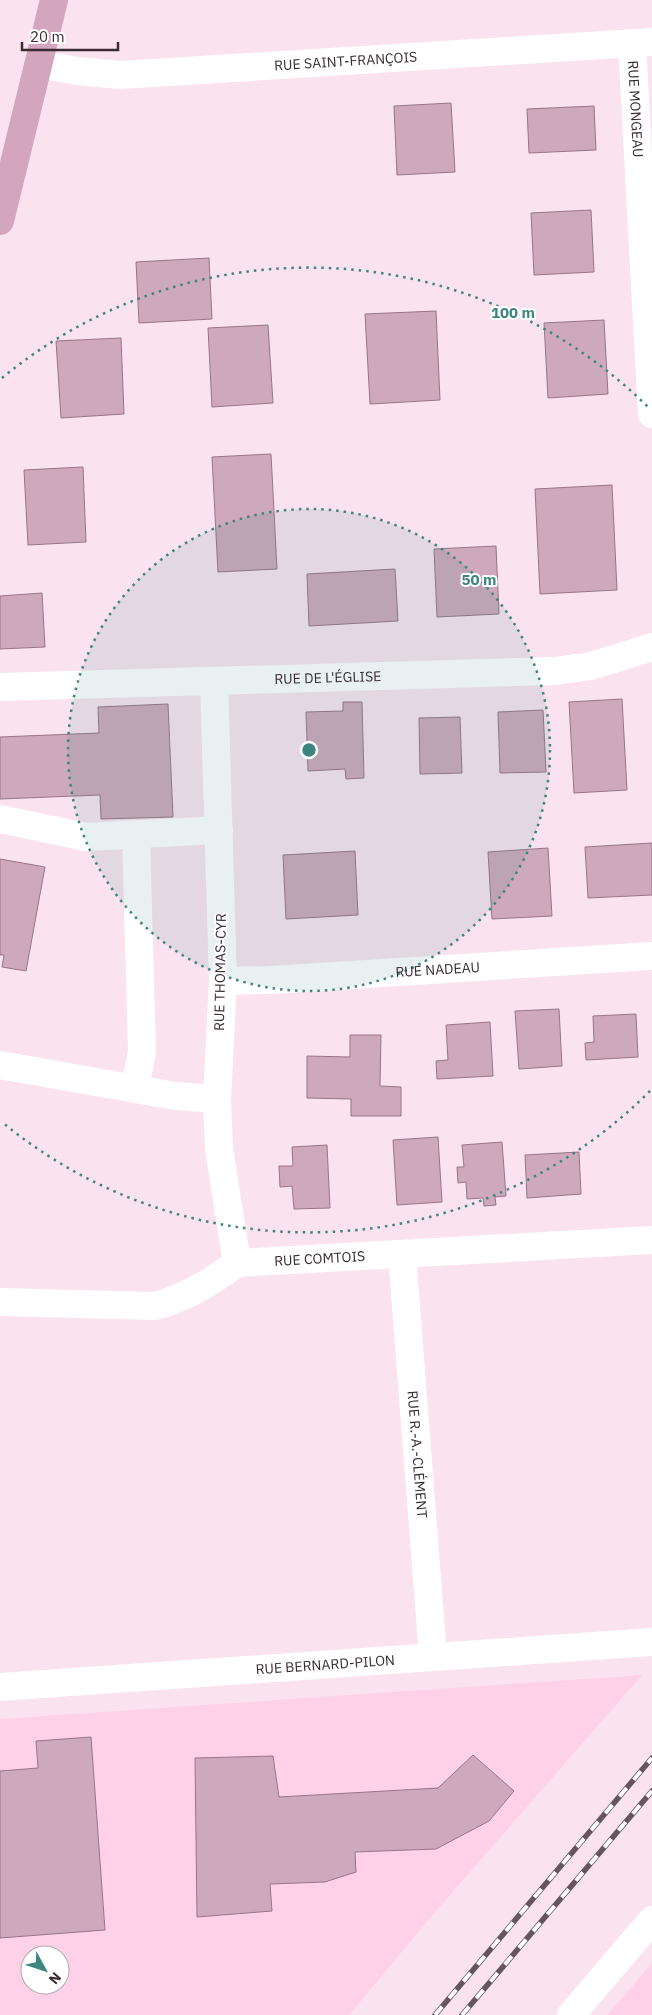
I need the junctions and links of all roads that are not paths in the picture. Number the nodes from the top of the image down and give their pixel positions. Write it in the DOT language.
graph roads {
  1 [pos="54,0"];
  2 [pos="642,42"];
  3 [pos="39,64"];
  4 [pos="0,221"];
  5 [pos="649,274"];
  6 [pos="652,414"];
  7 [pos="652,647"];
  8 [pos="214,681"];
  9 [pos="0,687"];
  10 [pos="0,819"];
  11 [pos="219,830"];
  12 [pos="136,834"];
  13 [pos="652,956"];
  14 [pos="223,981"];
  15 [pos="0,1066"];
  16 [pos="135,1088"];
  17 [pos="217,1100"];
  18 [pos="652,1240"];
  19 [pos="402,1254"];
  20 [pos="237,1263"];
  21 [pos="0,1302"];
  22 [pos="652,1642"];
  23 [pos="433,1656"];
  24 [pos="0,1687"];
  25 [pos="652,1920"];
  26 [pos="571,2015"];
  1 -- 3 [label="main road"];
  2 -- 3 [label="street, RUE SAINT-FRANÇOIS"];
  2 -- 5 [label="street, RUE MONGEAU"];
  3 -- 4 [label="main road"];
  5 -- 6 [label="street, RUE MONGEAU"];
  7 -- 8 [label="street, RUE DE L'ÉGLISE"];
  8 -- 9 [label="street, RUE DE L'ÉGLISE"];
  8 -- 11 [label="street, RUE THOMAS-CYR"];
  10 -- 12 [label="street"];
  11 -- 12 [label="street"];
  11 -- 14 [label="street, RUE THOMAS-CYR"];
  12 -- 16 [label="street"];
  13 -- 14 [label="street, RUE NADEAU"];
  14 -- 17 [label="street, RUE THOMAS-CYR"];
  15 -- 16 [label="street"];
  16 -- 17 [label="street"];
  17 -- 20 [label="street, RUE THOMAS-CYR"];
  18 -- 19 [label="street, RUE COMTOIS"];
  19 -- 20 [label="street, RUE COMTOIS"];
  19 -- 23 [label="street, RUE R.-A.-CLÉMENT"];
  20 -- 21 [label="street"];
  22 -- 23 [label="street, RUE BERNARD-PILON"];
  23 -- 24 [label="street, RUE BERNARD-PILON"];
  25 -- 26 [label="street"];
}
